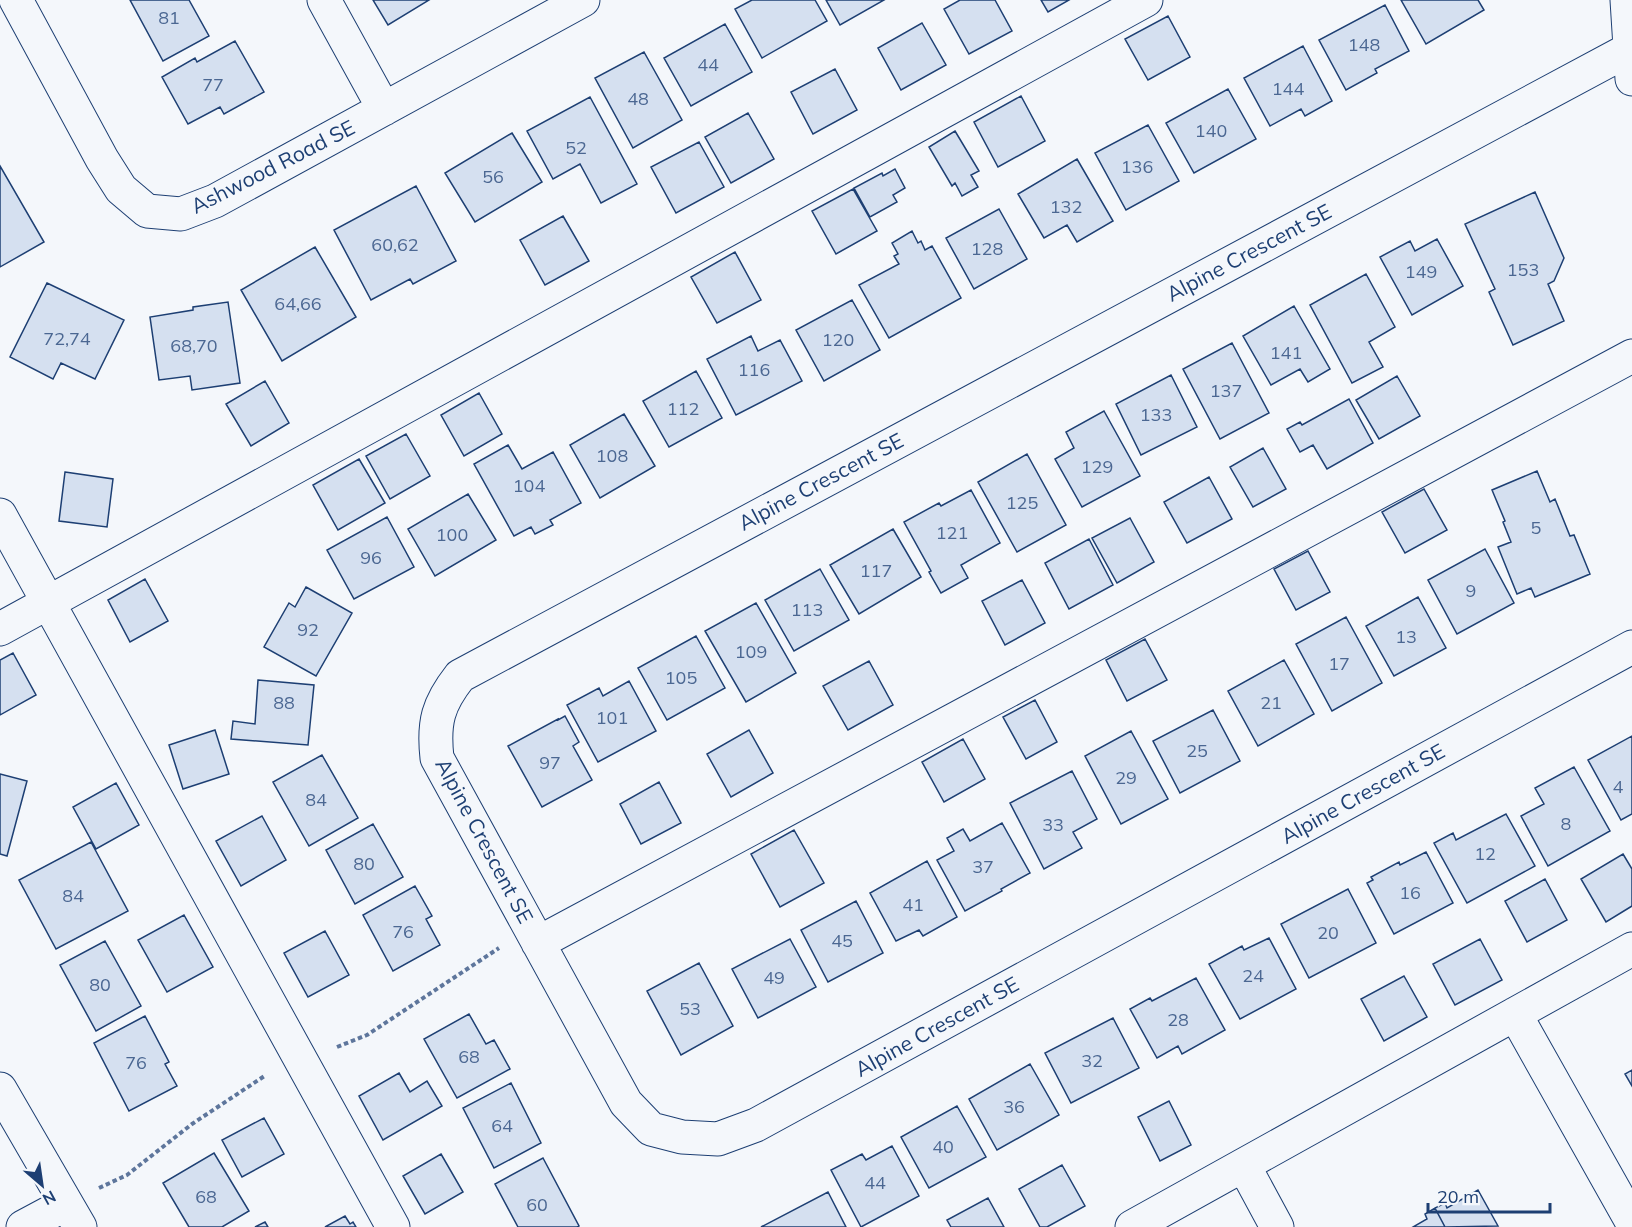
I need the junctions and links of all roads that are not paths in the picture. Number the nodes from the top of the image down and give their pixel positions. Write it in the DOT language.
graph roads {
  1 [pos="16,0"];
  2 [pos="324,0"];
  3 [pos="583,0"];
  4 [pos="1146,0"];
  5 [pos="1627,0"];
  6 [pos="1631,64"];
  7 [pos="384,109"];
  8 [pos="1632,356"];
  9 [pos="0,515"];
  10 [pos="48,603"];
  11 [pos="0,629"];
  12 [pos="1632,647"];
  13 [pos="538,943"];
  14 [pos="1632,949"];
  15 [pos="1515,1014"];
  16 [pos="0,1089"];
  17 [pos="1244,1166"];
  18 [pos="73,1215"];
  19 [pos="1632,1222"];
  20 [pos="23,1227"];
  21 [pos="393,1227"];
  22 [pos="1132,1227"];
  23 [pos="1277,1227"];
  1 -- 7 [label="street, Ashwood Road SE"];
  2 -- 7 [label="street"];
  3 -- 7 [label="street, Ashwood Road SE"];
  4 -- 10 [label="street"];
  5 -- 6 [label="street"];
  6 -- 13 [label="street, Alpine Crescent SE"];
  8 -- 13 [label="street"];
  9 -- 10 [label="street"];
  10 -- 11 [label="street"];
  10 -- 21 [label="street"];
  12 -- 13 [label="street, Alpine Crescent SE"];
  14 -- 15 [label="street"];
  15 -- 17 [label="street"];
  15 -- 19 [label="street"];
  16 -- 18 [label="street"];
  17 -- 22 [label="street"];
  17 -- 23 [label="street"];
  18 -- 20 [label="street"];
}
